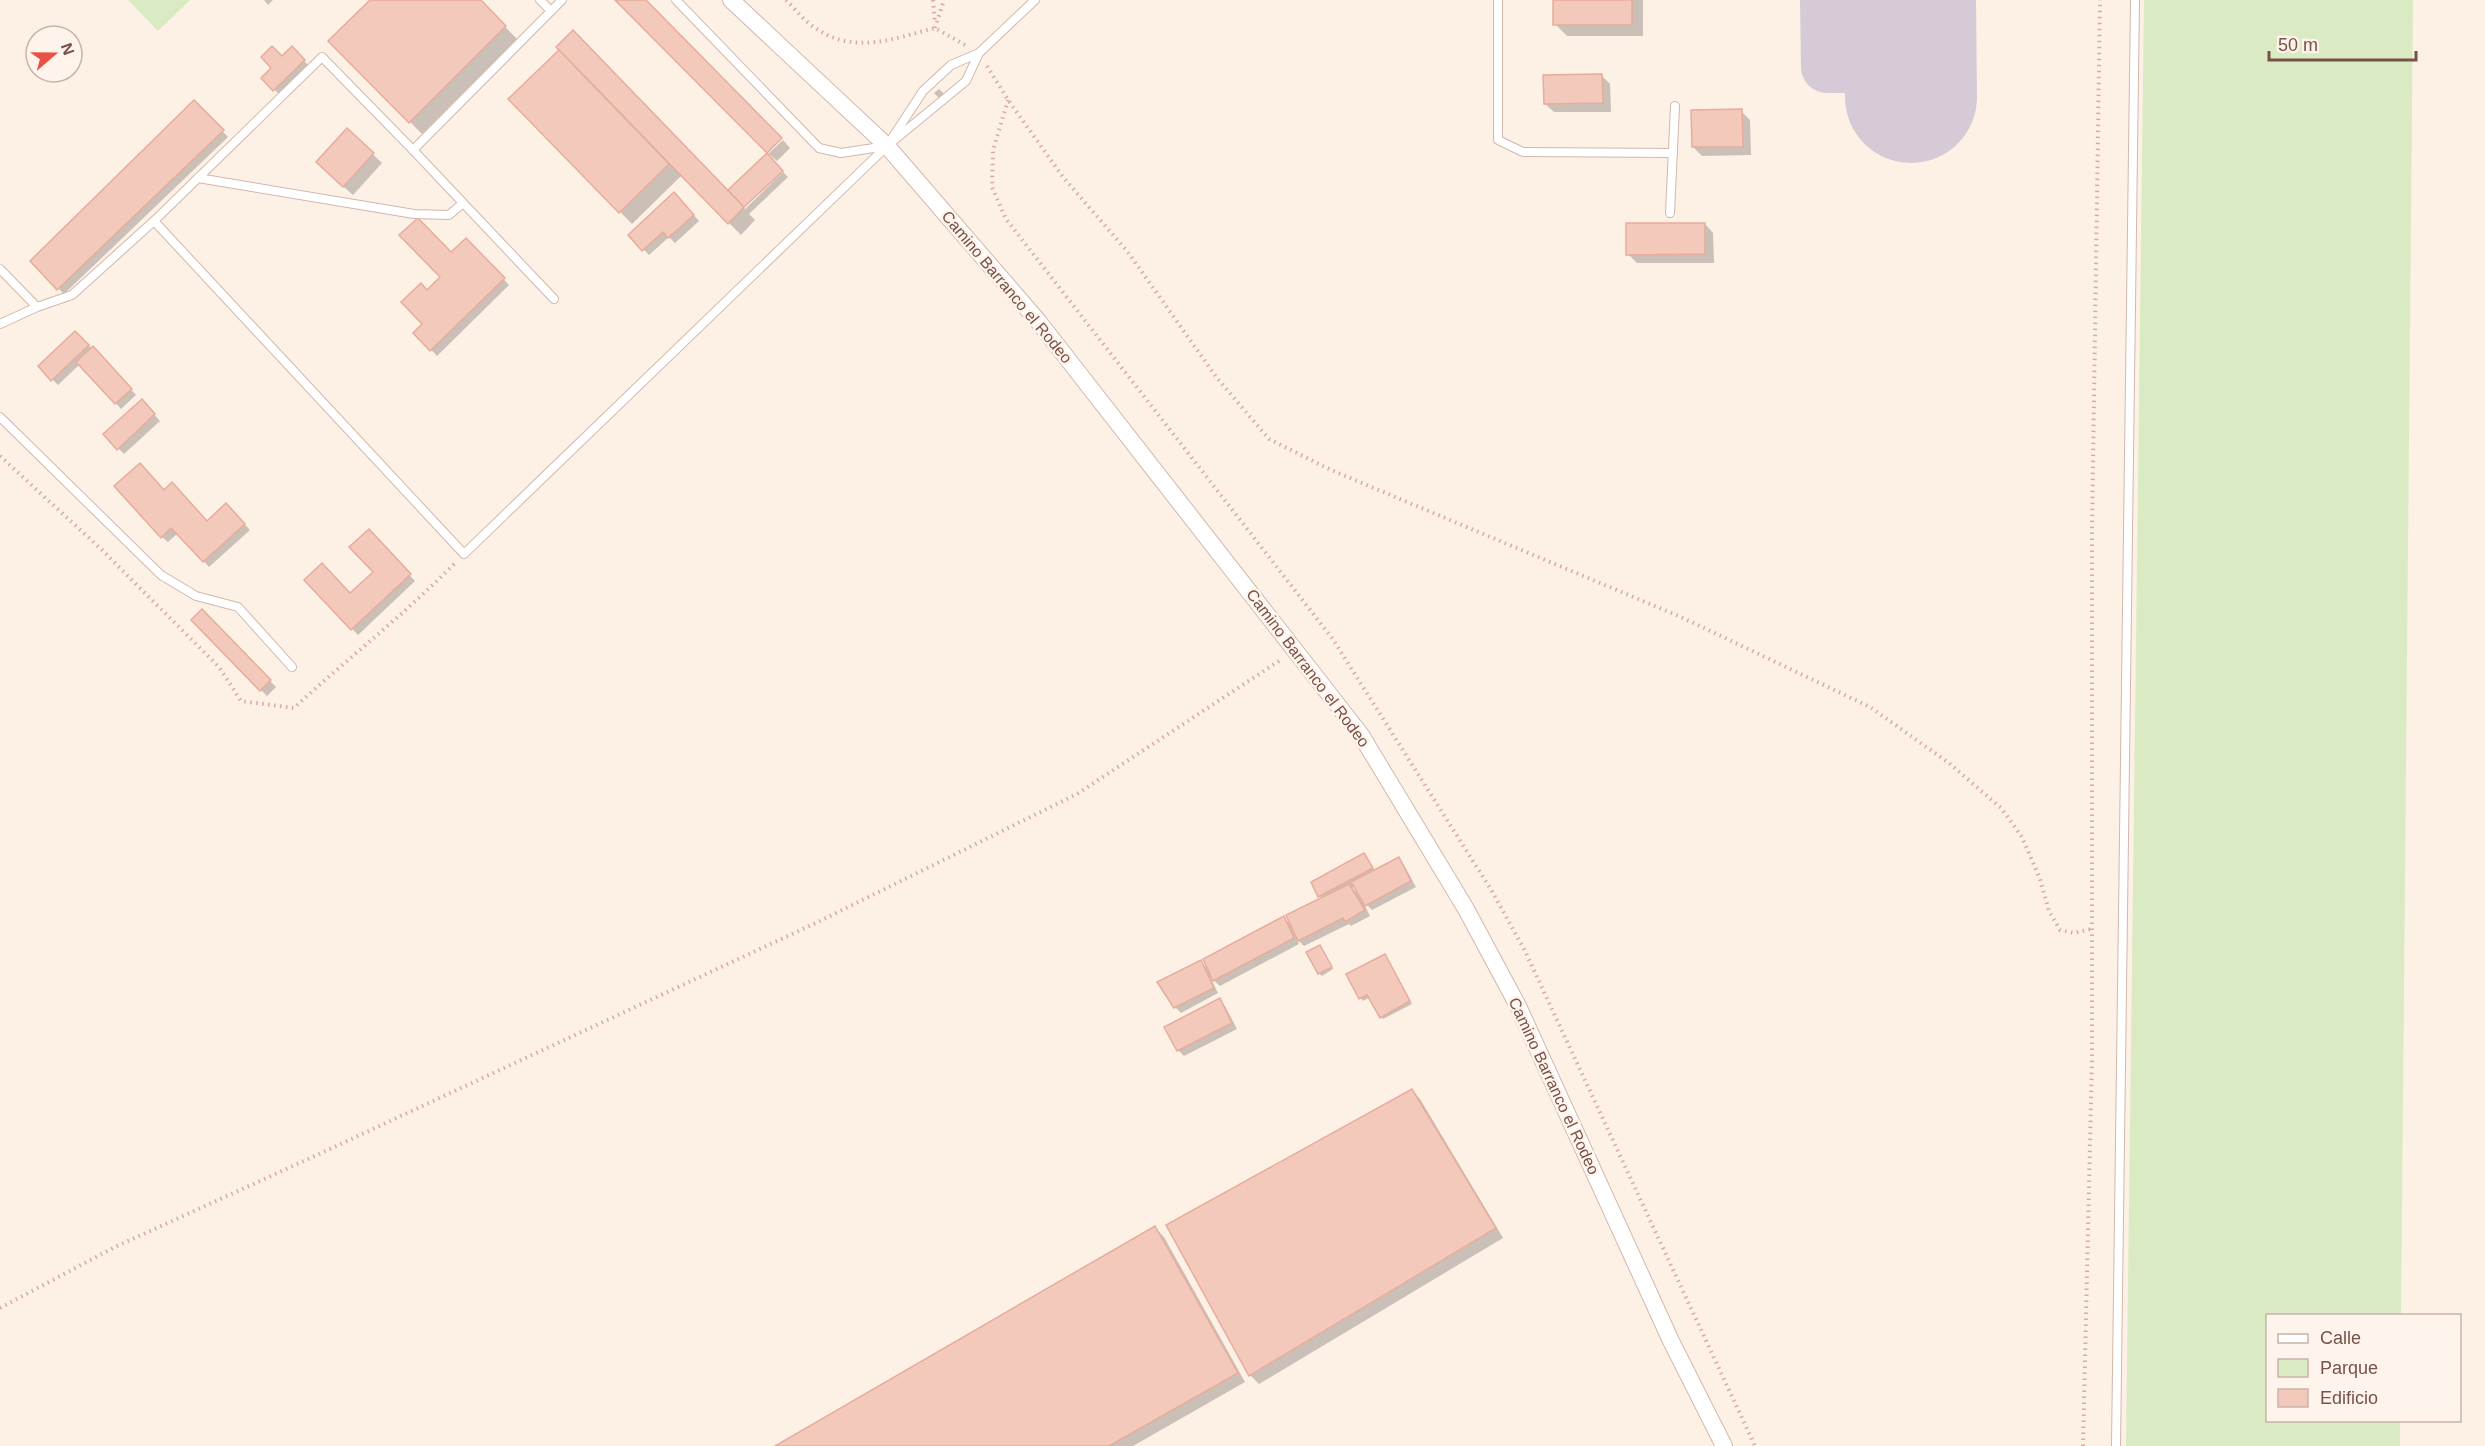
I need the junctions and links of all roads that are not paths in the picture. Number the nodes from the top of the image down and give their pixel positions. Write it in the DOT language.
graph roads {
  1 [pos="540,0"];
  2 [pos="562,0"];
  3 [pos="676,0"];
  4 [pos="731,0"];
  5 [pos="1035,0"];
  6 [pos="1497,0"];
  7 [pos="2135,0"];
  8 [pos="551,11"];
  9 [pos="979,53"];
  10 [pos="1675,106"];
  11 [pos="887,146"];
  12 [pos="413,150"];
  13 [pos="1673,153"];
  14 [pos="198,178"];
  15 [pos="463,203"];
  16 [pos="1671,213"];
  17 [pos="154,221"];
  18 [pos="0,269"];
  19 [pos="554,299"];
  20 [pos="37,307"];
  21 [pos="0,324"];
  22 [pos="0,417"];
  23 [pos="292,667"];
  24 [pos="1724,1446"];
  25 [pos="2116,1446"];
  1 -- 8 [label="lane"];
  2 -- 8 [label="lane"];
  3 -- 11 [label="lane"];
  4 -- 11 [label="street, Camino Barranco el Rodeo"];
  5 -- 9 [label="lane"];
  6 -- 13 [label="lane"];
  7 -- 25 [label="lane"];
  8 -- 12 [label="lane"];
  9 -- 11 [label="lane"];
  9 -- 11 [label="lane"];
  10 -- 13 [label="lane"];
  11 -- 17 [label="lane"];
  11 -- 24 [label="street, Camino Barranco el Rodeo"];
  12 -- 14 [label="lane"];
  12 -- 15 [label="lane"];
  13 -- 16 [label="lane"];
  14 -- 15 [label="lane"];
  14 -- 17 [label="lane"];
  15 -- 19 [label="lane"];
  17 -- 20 [label="lane"];
  18 -- 20 [label="lane"];
  20 -- 21 [label="lane"];
  22 -- 23 [label="lane"];
}
